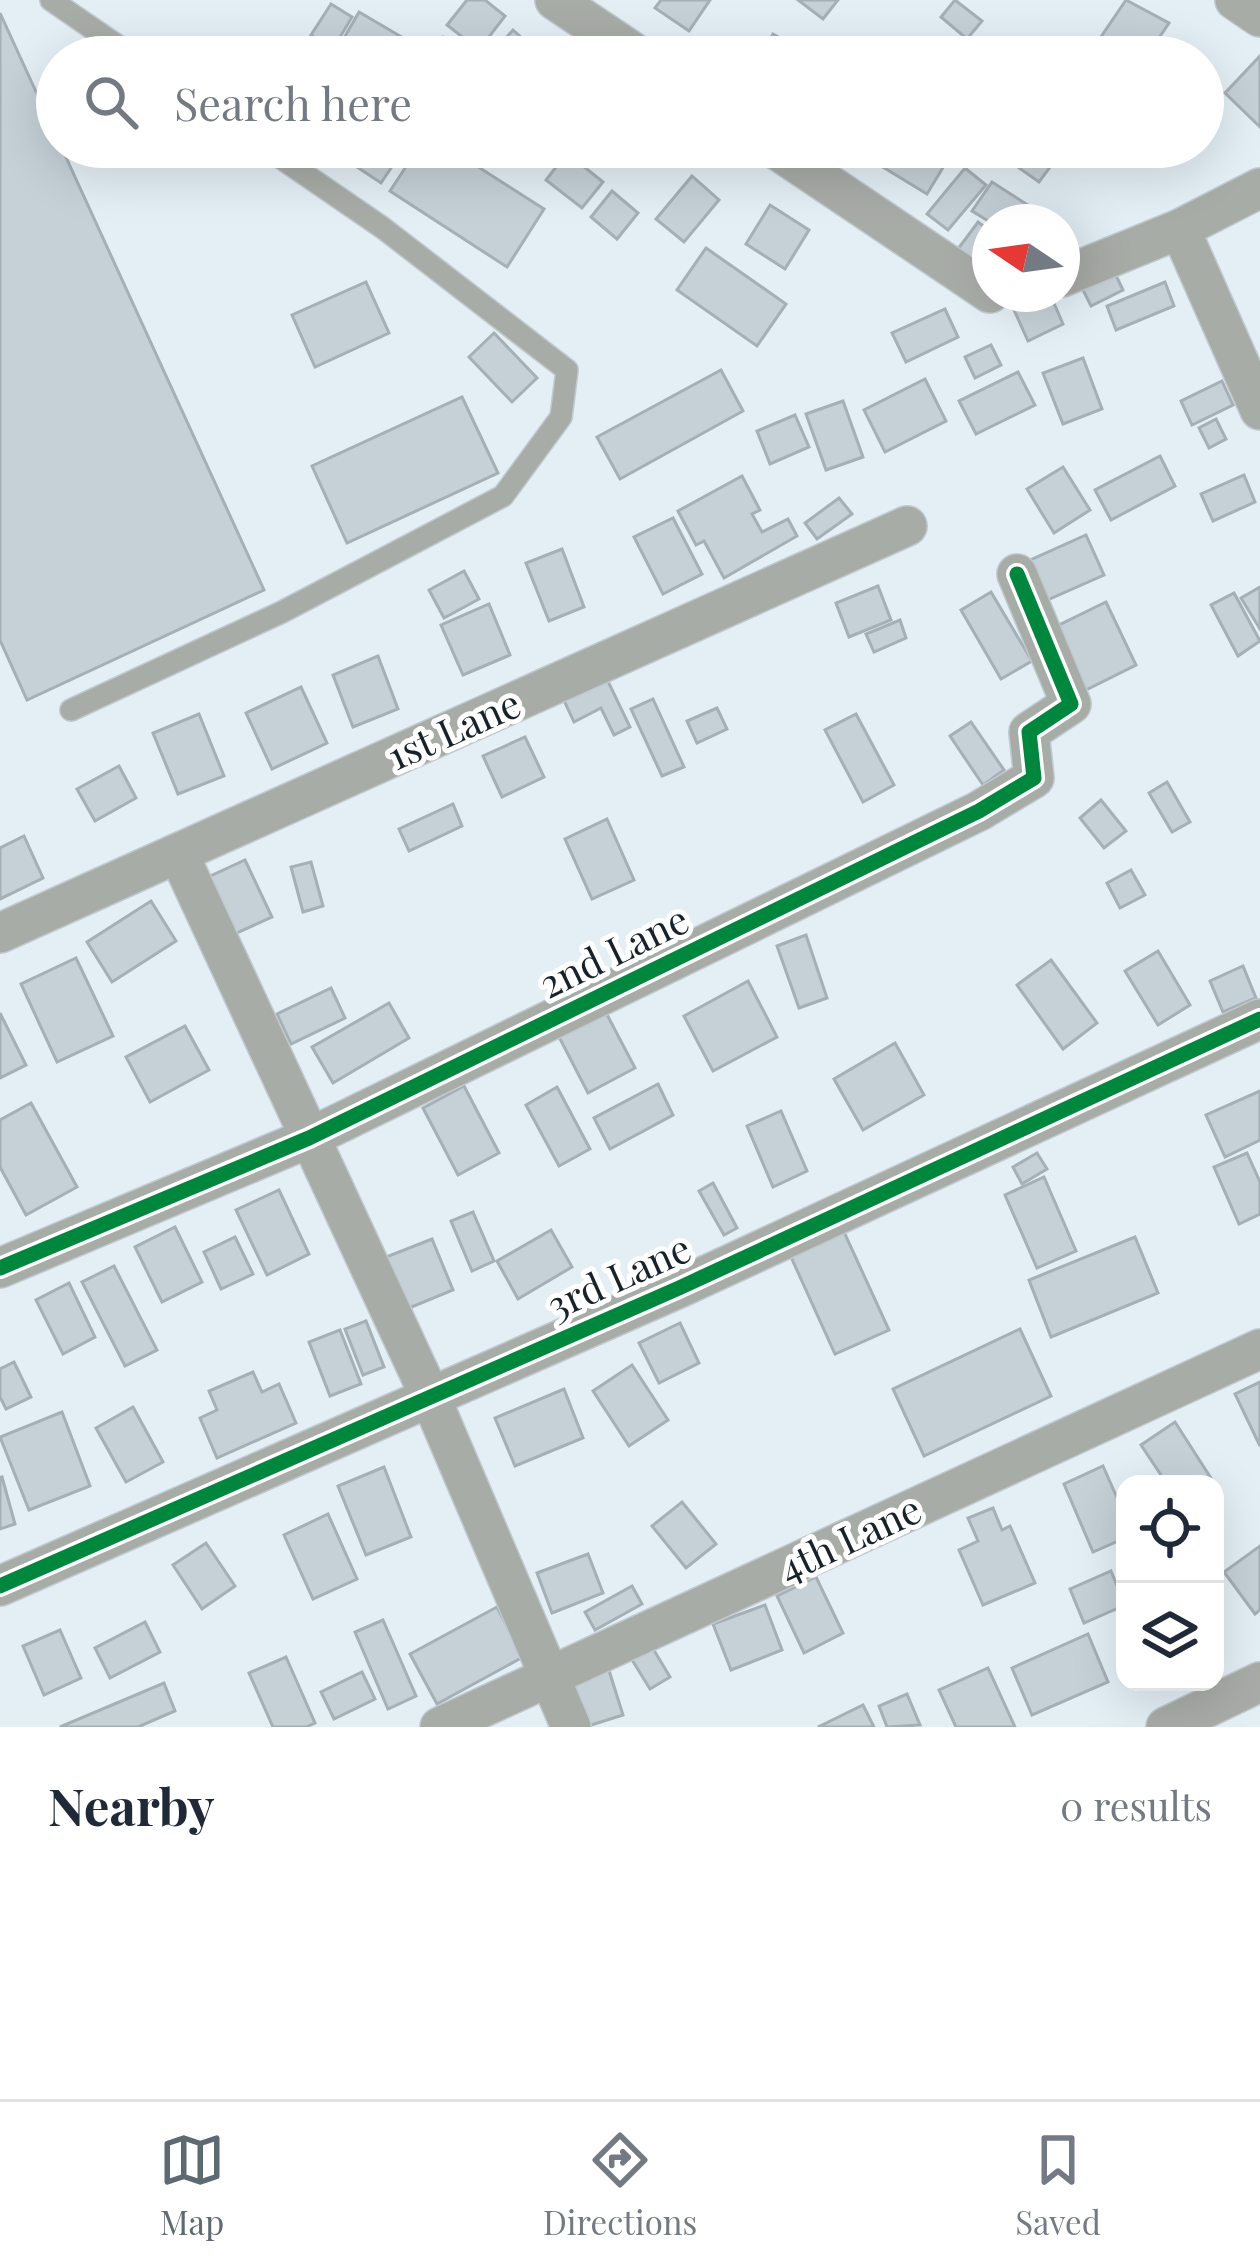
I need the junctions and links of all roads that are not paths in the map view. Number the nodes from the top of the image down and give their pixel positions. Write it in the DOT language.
graph roads {
  1 [pos="51,0"];
  2 [pos="555,0"];
  3 [pos="1235,0"];
  4 [pos="1260,17"];
  5 [pos="103,36"];
  6 [pos="609,36"];
  7 [pos="296,168"];
  8 [pos="804,168"];
  9 [pos="1260,188"];
  10 [pos="1180,230"];
  11 [pos="1080,270"];
  12 [pos="972,280"];
  13 [pos="1260,410"];
  14 [pos="907,526"];
  15 [pos="1017,574"];
  16 [pos="71,710"];
  17 [pos="179,855"];
  18 [pos="0,933"];
  19 [pos="1260,1018"];
  20 [pos="309,1138"];
  21 [pos="0,1268"];
  22 [pos="1260,1349"];
  23 [pos="428,1394"];
  24 [pos="0,1586"];
  25 [pos="548,1678"];
  26 [pos="1260,1682"];
  27 [pos="440,1727"];
  28 [pos="571,1727"];
  29 [pos="1166,1727"];
  1 -- 5 [label="lane"];
  2 -- 6 [label="street"];
  3 -- 4 [label="street"];
  7 -- 16 [label="lane"];
  8 -- 12 [label="street"];
  9 -- 10 [label="street"];
  10 -- 11 [label="street"];
  10 -- 13 [label="street"];
  14 -- 17 [label="street, 1st Lane"];
  15 -- 20 [label="street, 2nd Lane"];
  17 -- 18 [label="street, 1st Lane"];
  17 -- 20 [label="street"];
  19 -- 23 [label="street, 3rd Lane"];
  20 -- 21 [label="street, 2nd Lane"];
  20 -- 23 [label="street"];
  22 -- 25 [label="street, 4th Lane"];
  23 -- 24 [label="street, 3rd Lane"];
  23 -- 25 [label="street"];
  25 -- 27 [label="street, 4th Lane"];
  25 -- 28 [label="street"];
  26 -- 29 [label="street"];
}
